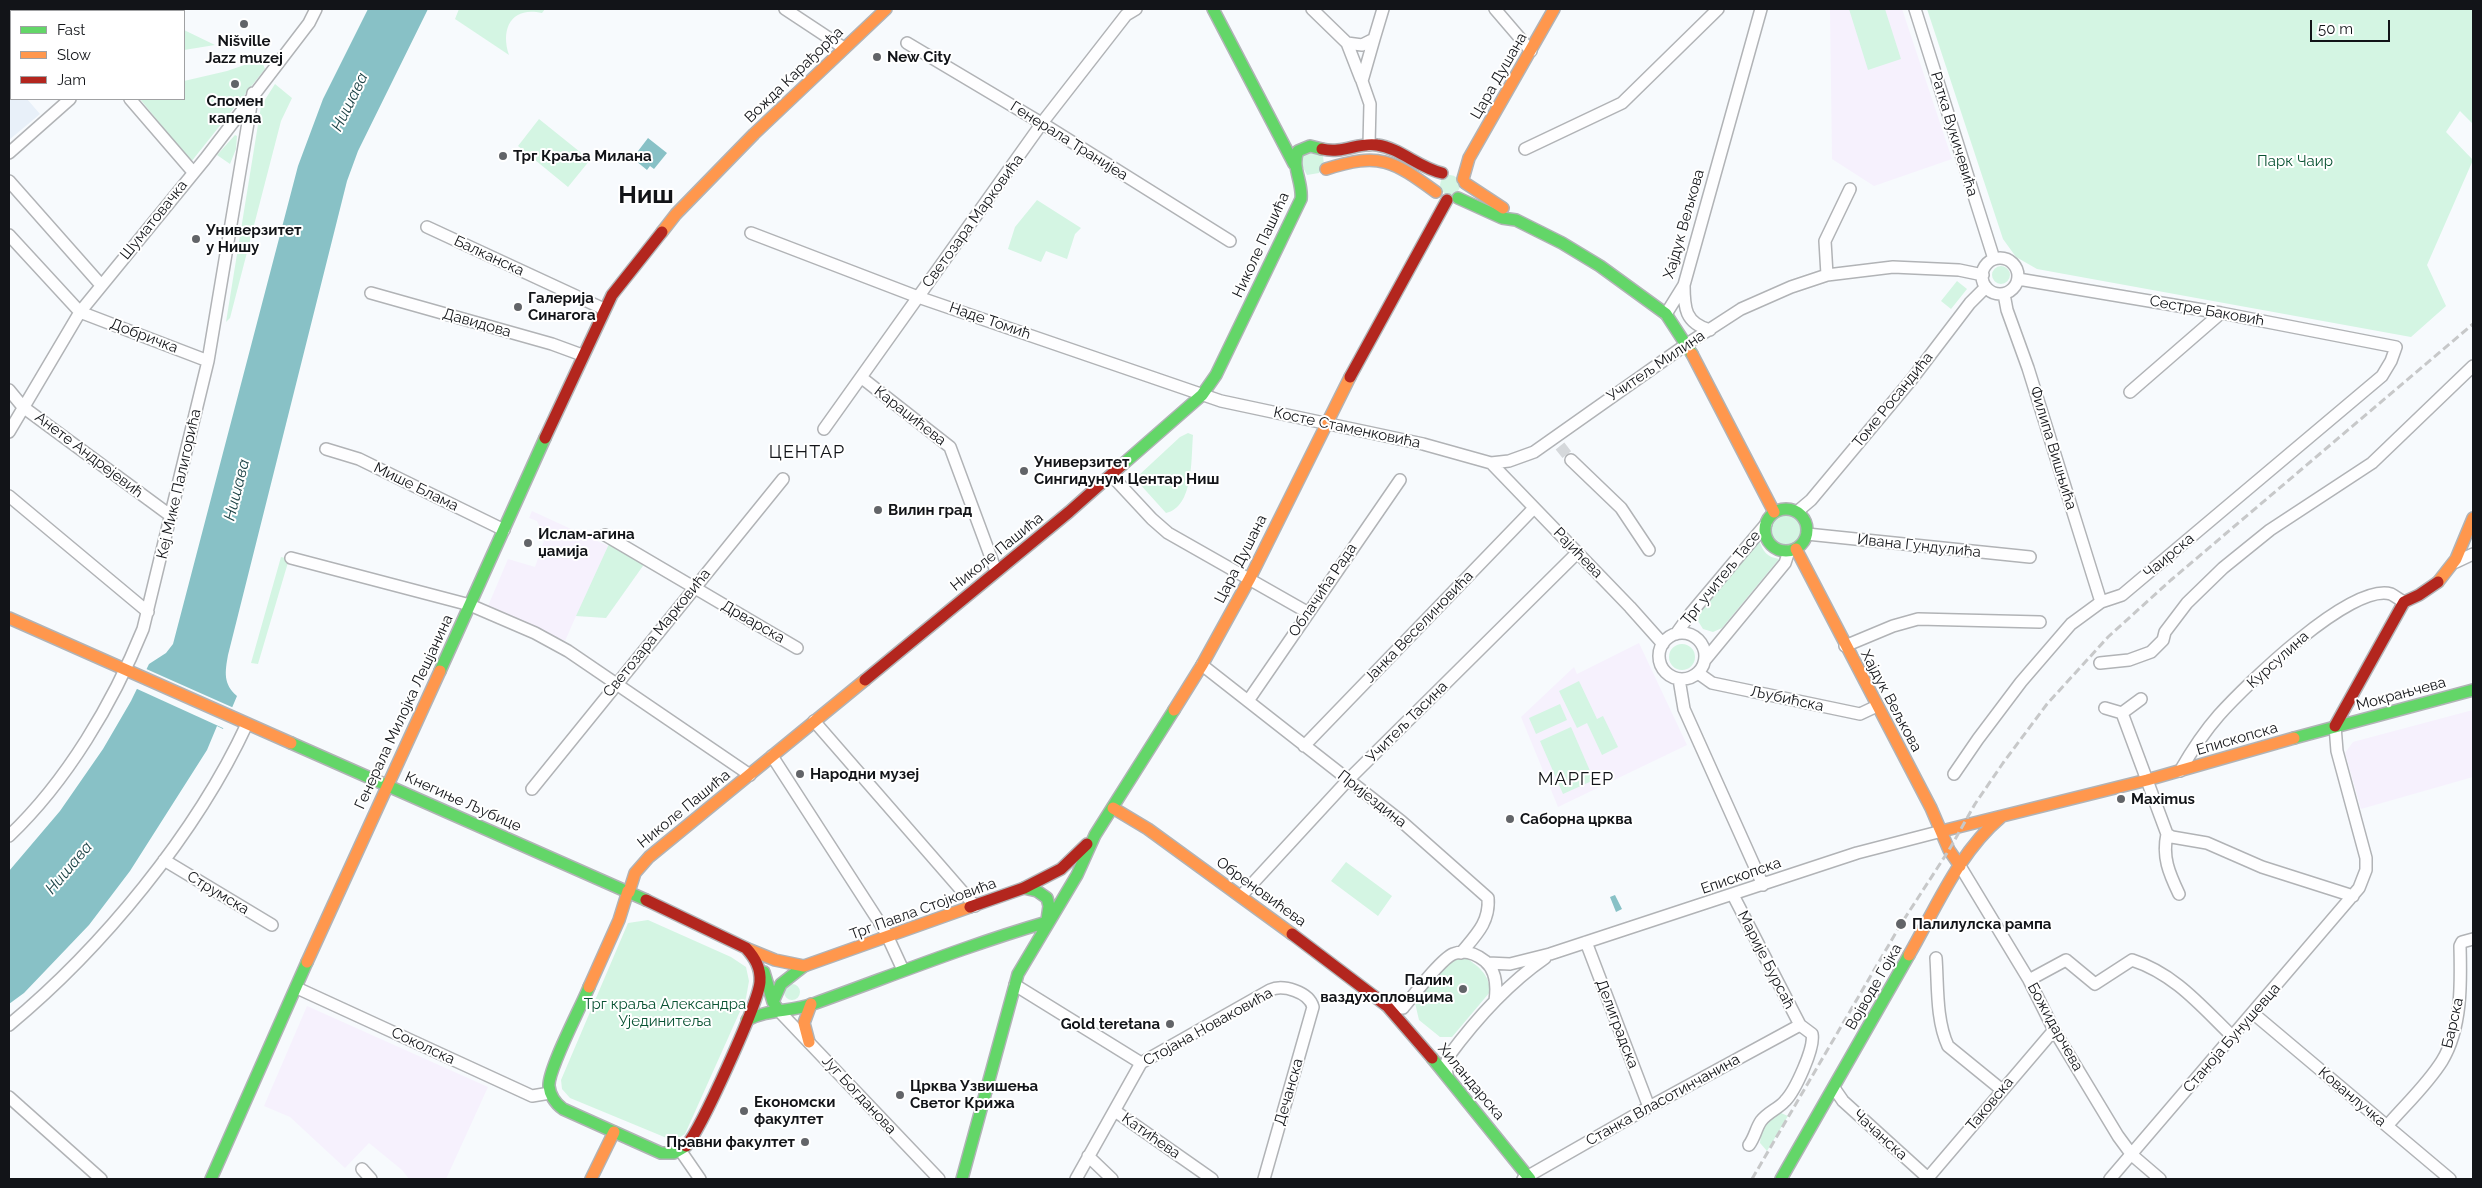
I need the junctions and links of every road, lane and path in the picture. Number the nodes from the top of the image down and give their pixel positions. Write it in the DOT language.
graph roads {
  1 [pos="785,9"];
  2 [pos="886,9"];
  3 [pos="1136,9"];
  4 [pos="1213,9"];
  5 [pos="1312,9"];
  6 [pos="1383,9"];
  7 [pos="1495,9"];
  8 [pos="1554,9"];
  9 [pos="1718,9"];
  10 [pos="1761,9"];
  11 [pos="1915,9"];
  12 [pos="314,13"];
  13 [pos="1374,39"];
  14 [pos="907,43"];
  15 [pos="1347,43"];
  16 [pos="844,48"];
  17 [pos="1531,51"];
  18 [pos="1362,81"];
  19 [pos="253,93"];
  20 [pos="69,100"];
  21 [pos="131,100"];
  22 [pos="1042,124"];
  23 [pos="1274,125"];
  24 [pos="1369,145"];
  25 [pos="1304,147"];
  26 [pos="1525,149"];
  27 [pos="1322,150"];
  28 [pos="9,154"];
  29 [pos="1469,158"];
  30 [pos="193,172"];
  31 [pos="1447,172"];
  32 [pos="1309,173"];
  33 [pos="9,181"];
  34 [pos="1464,181"];
  35 [pos="1850,189"];
  36 [pos="1436,192"];
  37 [pos="1453,199"];
  38 [pos="1516,220"];
  39 [pos="427,227"];
  40 [pos="751,233"];
  41 [pos="9,235"];
  42 [pos="1230,241"];
  43 [pos="1994,260"];
  44 [pos="636,264"];
  45 [pos="1827,275"];
  46 [pos="1983,275"];
  47 [pos="2018,278"];
  48 [pos="101,285"];
  49 [pos="1684,285"];
  50 [pos="1986,287"];
  51 [pos="371,293"];
  52 [pos="2004,294"];
  53 [pos="918,297"];
  54 [pos="604,309"];
  55 [pos="80,312"];
  56 [pos="2221,313"];
  57 [pos="1666,314"];
  58 [pos="1710,330"];
  59 [pos="1687,344"];
  60 [pos="2396,348"];
  61 [pos="582,355"];
  62 [pos="208,361"];
  63 [pos="2473,366"];
  64 [pos="862,378"];
  65 [pos="9,390"];
  66 [pos="2130,392"];
  67 [pos="1202,395"];
  68 [pos="24,406"];
  69 [pos="1327,423"];
  70 [pos="824,429"];
  71 [pos="9,432"];
  72 [pos="326,448"];
  73 [pos="1572,460"];
  74 [pos="1491,463"];
  75 [pos="1112,476"];
  76 [pos="783,479"];
  77 [pos="1400,480"];
  78 [pos="9,496"];
  79 [pos="1534,508"];
  80 [pos="1798,511"];
  81 [pos="1774,512"];
  82 [pos="171,516"];
  83 [pos="2473,518"];
  84 [pos="1766,524"];
  85 [pos="504,530"];
  86 [pos="1807,534"];
  87 [pos="606,535"];
  88 [pos="1649,550"];
  89 [pos="1792,550"];
  90 [pos="1577,553"];
  91 [pos="2473,554"];
  92 [pos="2030,557"];
  93 [pos="291,558"];
  94 [pos="2456,562"];
  95 [pos="996,571"];
  96 [pos="1250,578"];
  97 [pos="694,588"];
  98 [pos="2101,602"];
  99 [pos="2404,602"];
  100 [pos="470,605"];
  101 [pos="148,612"];
  102 [pos="1307,612"];
  103 [pos="9,618"];
  104 [pos="2040,622"];
  105 [pos="1676,634"];
  106 [pos="1663,644"];
  107 [pos="1845,646"];
  108 [pos="797,648"];
  109 [pos="1705,660"];
  110 [pos="2100,663"];
  111 [pos="1202,666"];
  112 [pos="126,671"];
  113 [pos="1698,673"];
  114 [pos="1679,679"];
  115 [pos="616,683"];
  116 [pos="2473,690"];
  117 [pos="2141,699"];
  118 [pos="1248,701"];
  119 [pos="1877,706"];
  120 [pos="2105,708"];
  121 [pos="2122,713"];
  122 [pos="814,721"];
  123 [pos="247,724"];
  124 [pos="2335,726"];
  125 [pos="1304,746"];
  126 [pos="772,756"];
  127 [pos="2180,771"];
  128 [pos="1954,774"];
  129 [pos="750,775"];
  130 [pos="1348,780"];
  131 [pos="2147,780"];
  132 [pos="388,786"];
  133 [pos="532,789"];
  134 [pos="1113,808"];
  135 [pos="2001,817"];
  136 [pos="1942,831"];
  137 [pos="10,834"];
  138 [pos="2167,834"];
  139 [pos="1095,835"];
  140 [pos="164,860"];
  141 [pos="1960,866"];
  142 [pos="1763,885"];
  143 [pos="1024,888"];
  144 [pos="629,891"];
  145 [pos="2179,894"];
  146 [pos="1733,895"];
  147 [pos="1241,896"];
  148 [pos="2353,896"];
  149 [pos="975,906"];
  150 [pos="1047,922"];
  151 [pos="272,925"];
  152 [pos="889,937"];
  153 [pos="2473,939"];
  154 [pos="1586,942"];
  155 [pos="746,948"];
  156 [pos="1460,953"];
  157 [pos="1550,954"];
  158 [pos="1936,958"];
  159 [pos="756,960"];
  160 [pos="1488,963"];
  161 [pos="804,966"];
  162 [pos="902,970"];
  163 [pos="2029,980"];
  164 [pos="1015,985"];
  165 [pos="297,988"];
  166 [pos="1494,1000"];
  167 [pos="810,1004"];
  168 [pos="1313,1004"];
  169 [pos="1386,1006"];
  170 [pos="776,1007"];
  171 [pos="2254,1014"];
  172 [pos="1403,1016"];
  173 [pos="747,1020"];
  174 [pos="9,1025"];
  175 [pos="1800,1025"];
  176 [pos="2054,1030"];
  177 [pos="2233,1037"];
  178 [pos="809,1042"];
  179 [pos="1448,1057"];
  180 [pos="1434,1059"];
  181 [pos="1140,1063"];
  182 [pos="1447,1075"];
  183 [pos="1834,1088"];
  184 [pos="2002,1090"];
  185 [pos="550,1093"];
  186 [pos="9,1097"];
  187 [pos="1649,1107"];
  188 [pos="1115,1111"];
  189 [pos="2387,1126"];
  190 [pos="614,1132"];
  191 [pos="1749,1145"];
  192 [pos="680,1150"];
  193 [pos="2132,1154"];
  194 [pos="1088,1156"];
  195 [pos="362,1169"];
  196 [pos="1526,1178"];
  197 [pos="101,1179"];
  198 [pos="211,1179"];
  199 [pos="371,1179"];
  200 [pos="591,1179"];
  201 [pos="700,1179"];
  202 [pos="939,1179"];
  203 [pos="962,1179"];
  204 [pos="1076,1179"];
  205 [pos="1112,1179"];
  206 [pos="1212,1179"];
  207 [pos="1264,1179"];
  208 [pos="1782,1179"];
  209 [pos="1928,1179"];
  210 [pos="2110,1179"];
  211 [pos="2160,1179"];
  212 [pos="2450,1179"];
  1 -- 16 [label="street"];
  2 -- 16 [label="street, Вожда Карађорђа"];
  3 -- 22 [label="street, Светозара Марковића"];
  4 -- 23 [label="street"];
  5 -- 15 [label="street"];
  6 -- 13 [label="street"];
  7 -- 17 [label="street"];
  8 -- 17 [label="street, Цара Душана"];
  9 -- 26 [label="street"];
  10 -- 49 [label="street, Хајдук Вељкова"];
  11 -- 43 [label="street, Ратка Вукичевића"];
  12 -- 19 [label="street, Шуматовачка"];
  13 -- 15 [label="street"];
  13 -- 18 [label="street"];
  14 -- 22 [label="street, Генерала Транијеа"];
  15 -- 18 [label="street"];
  16 -- 44 [label="street, Вожда Карађорђа"];
  17 -- 29 [label="street, Цара Душана"];
  18 -- 24 [label="street"];
  19 -- 30 [label="street, Шуматовачка"];
  19 -- 62 [label="street, Кеј Мике Палигорића"];
  20 -- 28 [label="street"];
  21 -- 30 [label="street"];
  22 -- 42 [label="street, Генерала Транијеа"];
  22 -- 53 [label="street, Светозара Марковића"];
  23 -- 25 [label="street"];
  23 -- 32 [label="street"];
  24 -- 27 [label="street"];
  24 -- 31 [label="street"];
  25 -- 27 [label="street"];
  25 -- 32 [label="street"];
  27 -- 32 [label="street, Николе Пашића"];
  29 -- 31 [label="street, Цара Душана"];
  29 -- 34 [label="street, Цара Душана"];
  30 -- 48 [label="street, Шуматовачка"];
  31 -- 34 [label="street"];
  31 -- 36 [label="street"];
  32 -- 36 [label="street"];
  32 -- 67 [label="street, Николе Пашића"];
  33 -- 48 [label="street"];
  34 -- 37 [label="street"];
  34 -- 38 [label="street"];
  35 -- 45 [label="street"];
  36 -- 37 [label="street"];
  37 -- 38 [label="street"];
  37 -- 69 [label="street, Цара Душана"];
  38 -- 57 [label="street"];
  39 -- 54 [label="street, Балканска"];
  40 -- 53 [label="street, Наде Томић"];
  41 -- 55 [label="street"];
  43 -- 46 [label="street"];
  43 -- 47 [label="street"];
  44 -- 54 [label="street, Генерала Милојка Лешјанина"];
  45 -- 46 [label="street, Учитељ Милина"];
  45 -- 58 [label="street, Учитељ Милина"];
  46 -- 50 [label="street"];
  47 -- 52 [label="street"];
  47 -- 56 [label="street, Сестре Баковић"];
  48 -- 55 [label="street, Шуматовачка"];
  49 -- 57 [label="street, Хајдук Вељкова"];
  49 -- 58 [label="street"];
  50 -- 52 [label="street"];
  50 -- 80 [label="street, Томе Росандића"];
  51 -- 61 [label="street, Давидова"];
  52 -- 98 [label="street, Филипа Вишњића"];
  53 -- 64 [label="street, Светозара Марковића"];
  53 -- 67 [label="street, Наде Томић"];
  54 -- 61 [label="street, Генерала Милојка Лешјанина"];
  55 -- 62 [label="street, Добричка"];
  55 -- 68 [label="street, Шуматовачка"];
  56 -- 60 [label="street, Сестре Баковић"];
  56 -- 66 [label="street"];
  57 -- 59 [label="street"];
  58 -- 59 [label="street, Учитељ Милина"];
  59 -- 74 [label="street, Учитељ Милина"];
  59 -- 81 [label="street"];
  60 -- 98 [label="street, Чаирска"];
  61 -- 85 [label="street, Генерала Милојка Лешјанина"];
  62 -- 82 [label="street, Кеј Мике Палигорића"];
  63 -- 110 [label="street"];
  64 -- 70 [label="street, Светозара Марковића"];
  64 -- 95 [label="street, Караџићева"];
  65 -- 68 [label="street, Анете Андрејевић"];
  67 -- 69 [label="street, Косте Стаменковића"];
  67 -- 75 [label="street, Николе Пашића"];
  68 -- 71 [label="street, Шуматовачка"];
  68 -- 82 [label="street, Анете Андрејевић"];
  69 -- 74 [label="street, Косте Стаменковића"];
  69 -- 96 [label="street, Цара Душана"];
  72 -- 85 [label="street, Мише Блама"];
  73 -- 88 [label="street"];
  74 -- 79 [label="street, Рајићева"];
  75 -- 95 [label="street, Николе Пашића"];
  75 -- 96 [label="street"];
  76 -- 97 [label="street, Светозара Марковића"];
  77 -- 102 [label="street, Облачића Рада"];
  78 -- 101 [label="street"];
  79 -- 90 [label="street, Рајићева"];
  79 -- 125 [label="street, Јанка Веселиновића"];
  80 -- 81 [label="street"];
  80 -- 86 [label="street"];
  81 -- 84 [label="street"];
  82 -- 101 [label="street, Кеј Мике Палигорића"];
  83 -- 94 [label="street"];
  84 -- 89 [label="street"];
  84 -- 105 [label="street, Трг учитељ Тасе"];
  85 -- 100 [label="street, Генерала Милојка Лешјанина"];
  86 -- 89 [label="street"];
  86 -- 92 [label="street, Ивана Гундулића"];
  87 -- 97 [label="street, Дрварска"];
  89 -- 107 [label="street, Хајдук Вељкова"];
  89 -- 109 [label="street"];
  90 -- 106 [label="street, Рајићева"];
  90 -- 130 [label="street, Учитељ Тасина"];
  91 -- 94 [label="street"];
  93 -- 100 [label="street"];
  94 -- 99 [label="street"];
  95 -- 122 [label="street, Николе Пашића"];
  96 -- 102 [label="street"];
  96 -- 111 [label="street, Цара Душана"];
  97 -- 108 [label="street, Дрварска"];
  97 -- 115 [label="street, Светозара Марковића"];
  98 -- 128 [label="street, Чаирска"];
  99 -- 124 [label="street"];
  99 -- 127 [label="street, Курсулина"];
  100 -- 115 [label="street"];
  100 -- 132 [label="street, Генерала Милојка Лешјанина"];
  101 -- 112 [label="street, Кеј Мике Палигорића"];
  102 -- 118 [label="street, Облачића Рада"];
  103 -- 112 [label="street, Кнегиње Љубице"];
  104 -- 107 [label="street"];
  105 -- 106 [label="street"];
  105 -- 109 [label="street"];
  106 -- 114 [label="street"];
  107 -- 119 [label="street, Хајдук Вељкова"];
  109 -- 113 [label="street"];
  111 -- 118 [label="street, Пријездина"];
  111 -- 134 [label="street, Цара Душана"];
  112 -- 123 [label="street, Кнегиње Љубице"];
  112 -- 137 [label="street, Кеј Мике Палигорића"];
  113 -- 114 [label="street"];
  113 -- 119 [label="street, Љубићска"];
  114 -- 142 [label="street"];
  115 -- 129 [label="street"];
  115 -- 133 [label="street, Светозара Марковића"];
  116 -- 124 [label="street, Мокрањчева"];
  117 -- 121 [label="street"];
  118 -- 125 [label="street, Пријездина"];
  119 -- 136 [label="street, Хајдук Вељкова"];
  120 -- 121 [label="street"];
  121 -- 131 [label="street"];
  122 -- 126 [label="street, Николе Пашића"];
  122 -- 149 [label="street"];
  123 -- 132 [label="street, Кнегиње Љубице"];
  123 -- 140 [label="street"];
  124 -- 127 [label="street, Епископска"];
  124 -- 148 [label="street, Станоја Бунушевца"];
  125 -- 130 [label="street, Пријездина"];
  126 -- 129 [label="street, Николе Пашића"];
  126 -- 152 [label="street"];
  127 -- 131 [label="street, Епископска"];
  129 -- 144 [label="street, Николе Пашића"];
  130 -- 147 [label="street, Учитељ Тасина"];
  130 -- 156 [label="street, Пријездина"];
  131 -- 135 [label="street, Епископска"];
  131 -- 138 [label="street"];
  132 -- 144 [label="street, Кнегиње Љубице"];
  132 -- 165 [label="street, Генерала Милојка Лешјанина"];
  134 -- 139 [label="street, Цара Душана"];
  134 -- 147 [label="street, Обреновићева"];
  135 -- 136 [label="street, Епископска"];
  135 -- 141 [label="street, Војводе Гојка"];
  136 -- 141 [label="street, Хајдук Вељкова"];
  136 -- 142 [label="street, Епископска"];
  138 -- 145 [label="street"];
  138 -- 148 [label="street"];
  139 -- 143 [label="street, Трг Павла Стојковића"];
  139 -- 150 [label="street, Цара Душана"];
  140 -- 151 [label="street, Струмска"];
  140 -- 174 [label="street"];
  141 -- 163 [label="street, Божидарчева"];
  141 -- 183 [label="street, Војводе Гојка"];
  142 -- 146 [label="street, Епископска"];
  143 -- 149 [label="street, Трг Павла Стојковића"];
  143 -- 150 [label="street"];
  144 -- 155 [label="street"];
  144 -- 185 [label="street"];
  146 -- 154 [label="street, Епископска"];
  146 -- 175 [label="street, Марије Бурсаћ"];
  147 -- 169 [label="street, Обреновићева"];
  148 -- 171 [label="street, Станоја Бунушевца"];
  149 -- 152 [label="street, Трг Павла Стојковића"];
  150 -- 162 [label="street"];
  150 -- 164 [label="street, Цара Душана"];
  152 -- 161 [label="street, Трг Павла Стојковића"];
  152 -- 162 [label="street"];
  153 -- 189 [label="street, Барска"];
  154 -- 157 [label="street, Епископска"];
  154 -- 187 [label="street, Делиградска"];
  155 -- 159 [label="street"];
  155 -- 161 [label="street"];
  156 -- 160 [label="street"];
  156 -- 172 [label="street"];
  157 -- 160 [label="street, Епископска"];
  157 -- 166 [label="street, Епископска"];
  158 -- 184 [label="street"];
  159 -- 170 [label="street"];
  159 -- 173 [label="street"];
  160 -- 166 [label="street"];
  161 -- 170 [label="street"];
  162 -- 167 [label="street"];
  163 -- 176 [label="street, Божидарчева"];
  163 -- 177 [label="street"];
  164 -- 181 [label="street"];
  164 -- 203 [label="street, Цара Душана"];
  165 -- 185 [label="street, Соколска"];
  165 -- 198 [label="street, Генерала Милојка Лешјанина"];
  166 -- 179 [label="street, Епископска"];
  167 -- 170 [label="street"];
  167 -- 178 [label="street"];
  168 -- 181 [label="street, Стојана Новаковића"];
  168 -- 207 [label="street, Дечанска"];
  169 -- 172 [label="street, Хиландарска"];
  169 -- 172 [label="street"];
  170 -- 173 [label="street"];
  170 -- 178 [label="street, Југ Богданова"];
  171 -- 177 [label="street, Станоја Бунушевца"];
  171 -- 189 [label="street, Кованлучка"];
  172 -- 180 [label="street, Хиландарска"];
  173 -- 192 [label="street"];
  175 -- 187 [label="street, Станка Власотинчанина"];
  175 -- 191 [label="street, Марије Бурсаћ"];
  176 -- 184 [label="street, Таковска"];
  176 -- 193 [label="street, Божидарчева"];
  177 -- 193 [label="street, Станоја Бунушевца"];
  178 -- 202 [label="street, Југ Богданова"];
  179 -- 180 [label="street"];
  179 -- 182 [label="street"];
  180 -- 182 [label="street, Хиландарска"];
  181 -- 188 [label="street, Стојана Новаковића"];
  182 -- 196 [label="street, Хиландарска"];
  183 -- 208 [label="street, Војводе Гојка"];
  183 -- 209 [label="street, Чачанска"];
  184 -- 209 [label="street, Таковска"];
  185 -- 190 [label="street"];
  186 -- 197 [label="street"];
  187 -- 196 [label="street, Станка Власотинчанина"];
  188 -- 194 [label="street, Стојана Новаковића"];
  188 -- 206 [label="street, Катићева"];
  189 -- 212 [label="street, Кованлучка"];
  190 -- 192 [label="street"];
  190 -- 200 [label="street"];
  192 -- 201 [label="street"];
  193 -- 210 [label="street, Станоја Бунушевца"];
  193 -- 211 [label="street, Божидарчева"];
  194 -- 204 [label="street, Стојана Новаковића"];
  194 -- 205 [label="street"];
  195 -- 199 [label="street"];
}
